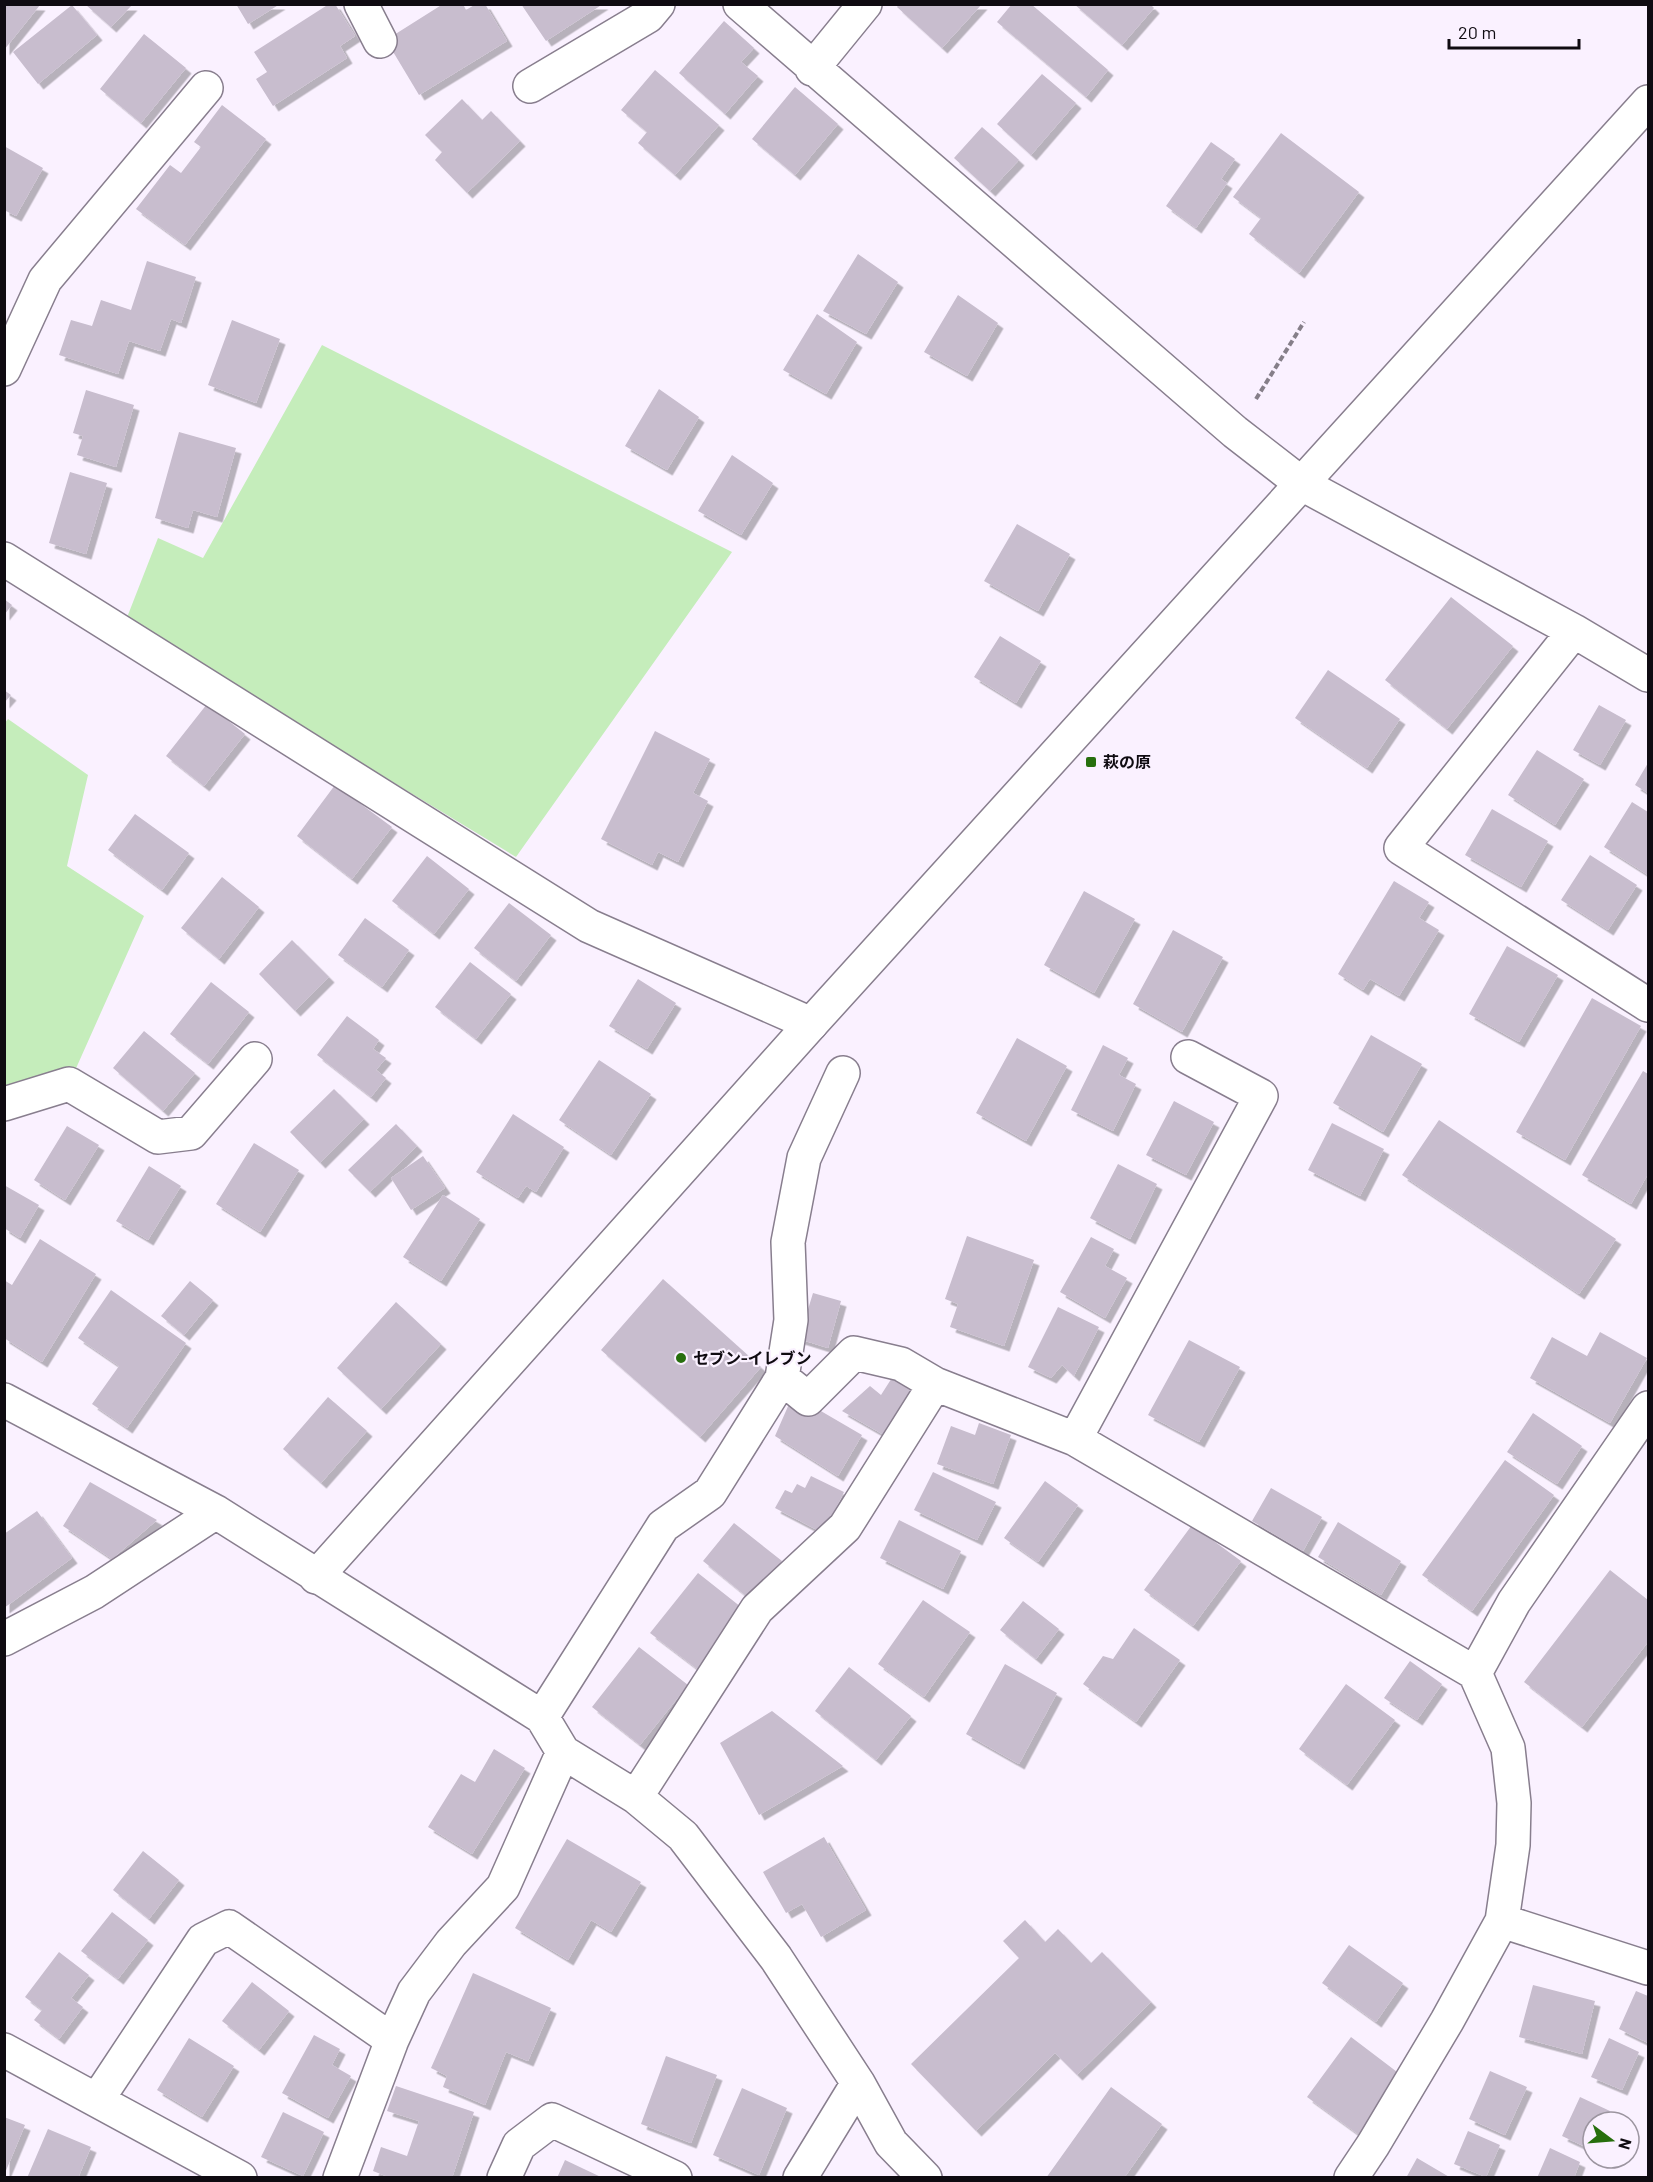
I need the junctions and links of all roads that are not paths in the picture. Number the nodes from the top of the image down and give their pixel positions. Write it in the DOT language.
graph roads {
  1 [pos="361,4"];
  2 [pos="658,4"];
  3 [pos="740,4"];
  4 [pos="865,4"];
  5 [pos="380,41"];
  6 [pos="812,69"];
  7 [pos="530,86"];
  8 [pos="207,88"];
  9 [pos="1648,102"];
  10 [pos="4,369"];
  11 [pos="1302,484"];
  12 [pos="4,559"];
  13 [pos="1574,631"];
  14 [pos="1648,675"];
  15 [pos="1648,1005"];
  16 [pos="812,1024"];
  17 [pos="1188,1057"];
  18 [pos="255,1059"];
  19 [pos="843,1073"];
  20 [pos="4,1104"];
  21 [pos="782,1378"];
  22 [pos="935,1384"];
  23 [pos="4,1400"];
  24 [pos="1648,1408"];
  25 [pos="1076,1439"];
  26 [pos="216,1512"];
  27 [pos="316,1577"];
  28 [pos="4,1638"];
  29 [pos="1475,1673"];
  30 [pos="542,1716"];
  31 [pos="563,1752"];
  32 [pos="636,1797"];
  33 [pos="1502,1921"];
  34 [pos="1648,1968"];
  35 [pos="392,2040"];
  36 [pos="4,2050"];
  37 [pos="858,2083"];
  38 [pos="97,2100"];
  39 [pos="240,2178"];
  40 [pos="340,2178"];
  41 [pos="504,2178"];
  42 [pos="675,2178"];
  43 [pos="800,2178"];
  44 [pos="925,2178"];
  45 [pos="1351,2178"];
  1 -- 5 [label="street"];
  2 -- 7 [label="street"];
  3 -- 6 [label="street"];
  4 -- 6 [label="street"];
  6 -- 11 [label="street"];
  8 -- 10 [label="street"];
  9 -- 11 [label="street"];
  11 -- 13 [label="street"];
  11 -- 16 [label="street"];
  12 -- 16 [label="street"];
  13 -- 14 [label="street"];
  13 -- 15 [label="street"];
  16 -- 27 [label="street"];
  17 -- 25 [label="street"];
  18 -- 20 [label="street"];
  19 -- 21 [label="street"];
  21 -- 22 [label="street"];
  21 -- 30 [label="street"];
  22 -- 25 [label="street"];
  22 -- 32 [label="street"];
  23 -- 26 [label="street"];
  24 -- 29 [label="street"];
  25 -- 29 [label="street"];
  26 -- 27 [label="street"];
  26 -- 28 [label="street"];
  27 -- 30 [label="street"];
  29 -- 33 [label="street"];
  30 -- 31 [label="street"];
  31 -- 32 [label="street"];
  31 -- 35 [label="street"];
  32 -- 37 [label="street"];
  33 -- 34 [label="street"];
  33 -- 45 [label="street"];
  35 -- 38 [label="street"];
  35 -- 40 [label="street"];
  36 -- 38 [label="street"];
  37 -- 43 [label="street"];
  37 -- 44 [label="street"];
  38 -- 39 [label="street"];
  41 -- 42 [label="street"];
}
